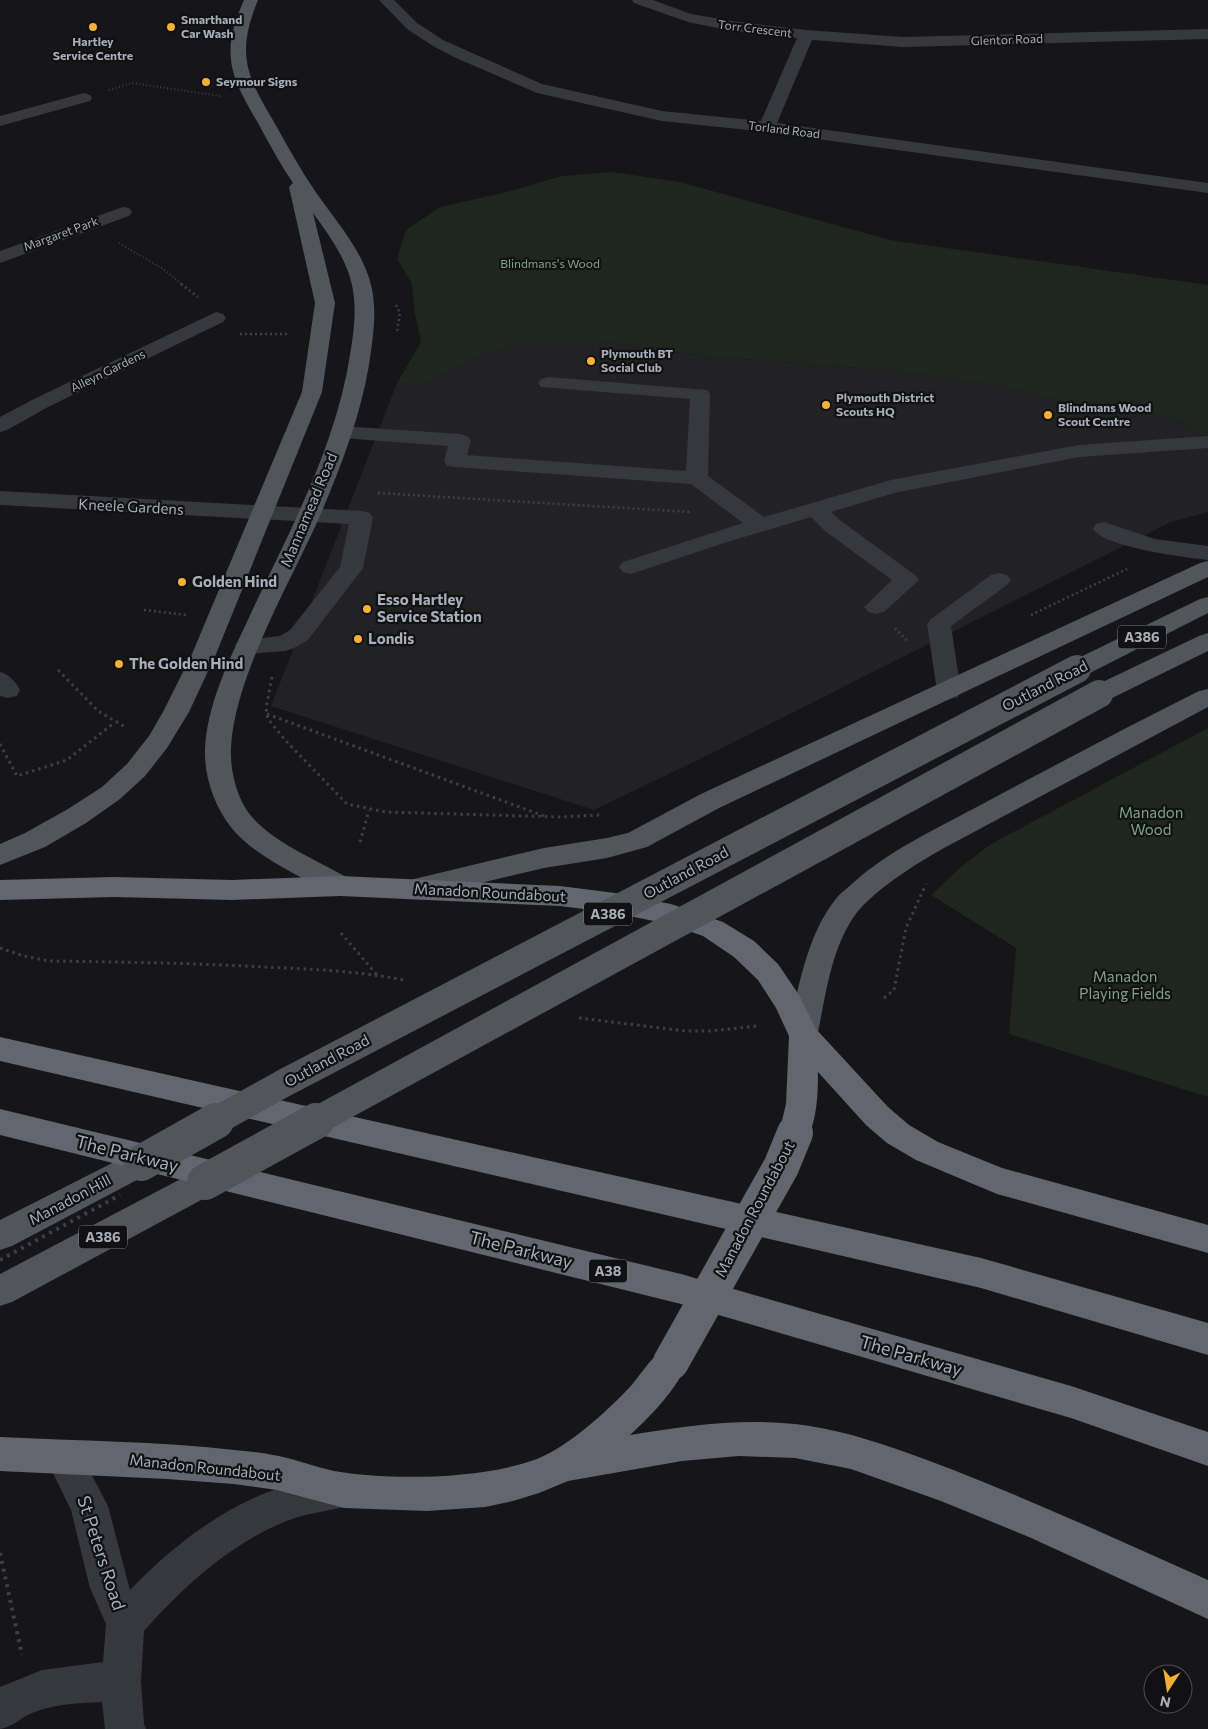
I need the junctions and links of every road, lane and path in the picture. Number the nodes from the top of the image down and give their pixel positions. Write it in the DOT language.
graph roads {
  1 [pos="251,0"];
  2 [pos="386,0"];
  3 [pos="639,0"];
  4 [pos="1208,34"];
  5 [pos="806,35"];
  6 [pos="250,96"];
  7 [pos="84,98"];
  8 [pos="0,122"];
  9 [pos="767,127"];
  10 [pos="295,175"];
  11 [pos="1208,188"];
  12 [pos="123,212"];
  13 [pos="0,257"];
  14 [pos="216,318"];
  15 [pos="548,383"];
  16 [pos="0,426"];
  17 [pos="341,432"];
  18 [pos="1208,442"];
  19 [pos="696,478"];
  20 [pos="370,492"];
  21 [pos="0,498"];
  22 [pos="815,509"];
  23 [pos="262,514"];
  24 [pos="308,515"];
  25 [pos="753,527"];
  26 [pos="1104,529"];
  27 [pos="1208,553"];
  28 [pos="631,567"];
  29 [pos="1208,568"];
  30 [pos="999,580"];
  31 [pos="1208,604"];
  32 [pos="876,607"];
  33 [pos="144,610"];
  34 [pos="188,615"];
  35 [pos="1208,641"];
  36 [pos="908,643"];
  37 [pos="247,646"];
  38 [pos="58,670"];
  39 [pos="272,678"];
  40 [pos="949,691"];
  41 [pos="1208,697"];
  42 [pos="267,714"];
  43 [pos="114,723"];
  44 [pos="129,729"];
  45 [pos="0,744"];
  46 [pos="369,810"];
  47 [pos="610,814"];
  48 [pos="547,817"];
  49 [pos="360,842"];
  50 [pos="0,855"];
  51 [pos="929,879"];
  52 [pos="340,886"];
  53 [pos="414,889"];
  54 [pos="0,890"];
  55 [pos="341,933"];
  56 [pos="0,948"];
  57 [pos="884,998"];
  58 [pos="570,1017"];
  59 [pos="757,1026"];
  60 [pos="804,1034"];
  61 [pos="0,1049"];
  62 [pos="0,1122"];
  63 [pos="141,1163"];
  64 [pos="0,1236"];
  65 [pos="1208,1238"];
  66 [pos="0,1291"];
  67 [pos="1208,1339"];
  68 [pos="1208,1449"];
  69 [pos="4,1456"];
  70 [pos="63,1457"];
  71 [pos="563,1465"];
  72 [pos="343,1490"];
  73 [pos="0,1553"];
  74 [pos="1208,1600"];
  75 [pos="125,1623"];
  76 [pos="120,1681"];
  77 [pos="16,1701"];
  78 [pos="126,1729"];
  1 -- 6 [label="main road, Mannamead Road"];
  2 -- 9 [label="street, Torland Road"];
  3 -- 5 [label="street, Torr Crescent"];
  4 -- 5 [label="street, Glentor Road"];
  5 -- 9 [label="street, Torr Crescent"];
  6 -- 7 [label="path"];
  6 -- 10 [label="main road, Mannamead Road"];
  7 -- 8 [label="street"];
  9 -- 11 [label="street, Torland Road"];
  10 -- 17 [label="main road, Mannamead Road"];
  10 -- 23 [label="main road, Mannamead Road"];
  12 -- 13 [label="street, Margaret Park"];
  14 -- 16 [label="street, Alleyn Gardens"];
  15 -- 19 [label="street"];
  17 -- 19 [label="street"];
  17 -- 24 [label="main road, Mannamead Road"];
  18 -- 22 [label="street"];
  19 -- 25 [label="street"];
  20 -- 25 [label="path"];
  21 -- 23 [label="street, Kneele Gardens"];
  22 -- 25 [label="street"];
  22 -- 32 [label="street"];
  23 -- 24 [label="street, Kneele Gardens"];
  23 -- 50 [label="main road, Mannamead Road"];
  24 -- 37 [label="main road, Mannamead Road"];
  24 -- 37 [label="street, Kneele Gardens"];
  25 -- 28 [label="street"];
  26 -- 27 [label="street"];
  29 -- 40 [label="main road"];
  30 -- 40 [label="street"];
  31 -- 63 [label="main road, Outland Road / A386, bridge"];
  32 -- 36 [label="path"];
  33 -- 34 [label="path"];
  35 -- 66 [label="main road, A386, bridge"];
  37 -- 52 [label="main road, Mannamead Road"];
  38 -- 43 [label="path"];
  39 -- 42 [label="path"];
  40 -- 53 [label="main road"];
  41 -- 60 [label="main road"];
  42 -- 46 [label="path"];
  42 -- 48 [label="path"];
  43 -- 44 [label="path"];
  43 -- 45 [label="path"];
  46 -- 48 [label="path"];
  46 -- 49 [label="path"];
  47 -- 48 [label="path"];
  51 -- 57 [label="path"];
  52 -- 53 [label="highway, Manadon Roundabout"];
  52 -- 54 [label="highway, Manadon Roundabout"];
  53 -- 60 [label="highway, Manadon Roundabout"];
  55 -- 56 [label="path"];
  58 -- 59 [label="path"];
  60 -- 65 [label="highway"];
  60 -- 71 [label="highway, Manadon Roundabout, bridge"];
  61 -- 67 [label="highway"];
  62 -- 68 [label="highway, The Parkway / A38"];
  63 -- 64 [label="main road, Manadon Hill / A386"];
  69 -- 70 [label="highway, Manadon Roundabout"];
  70 -- 72 [label="highway, Manadon Roundabout"];
  70 -- 75 [label="street, St Peters Road"];
  71 -- 72 [label="highway, Manadon Roundabout"];
  71 -- 74 [label="highway"];
  72 -- 75 [label="street, St Peters Road"];
  73 -- 77 [label="path"];
  75 -- 76 [label="street, St Peters Road"];
  76 -- 77 [label="street"];
  76 -- 78 [label="street, St Peters Road"];
}
